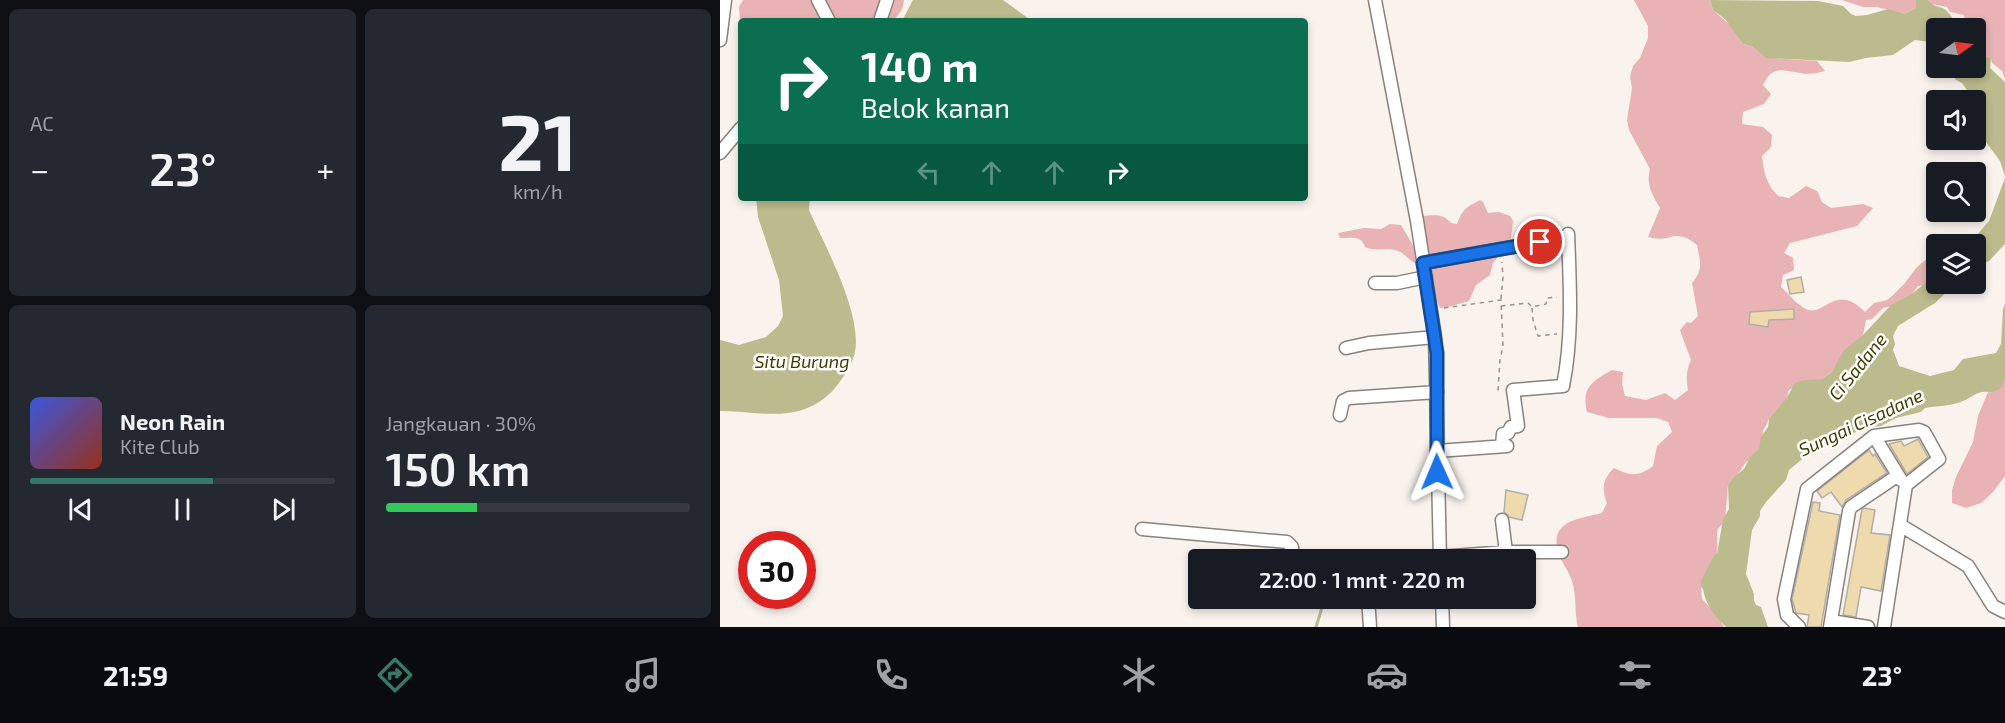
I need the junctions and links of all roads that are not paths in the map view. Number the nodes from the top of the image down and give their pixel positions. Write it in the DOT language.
graph roads {
  1 [pos="725,0"];
  2 [pos="818,0"];
  3 [pos="887,0"];
  4 [pos="1375,0"];
  5 [pos="827,18"];
  6 [pos="881,18"];
  7 [pos="720,40"];
  8 [pos="738,132"];
  9 [pos="720,153"];
  10 [pos="1568,234"];
  11 [pos="1540,242"];
  12 [pos="1423,263"];
  13 [pos="1426,277"];
  14 [pos="1375,283"];
  15 [pos="1435,337"];
  16 [pos="1346,348"];
  17 [pos="1437,392"];
  18 [pos="1340,415"];
  19 [pos="1874,436"];
  20 [pos="1437,451"];
  21 [pos="1902,481"];
  22 [pos="1502,520"];
  23 [pos="1900,525"];
  24 [pos="1142,529"];
  25 [pos="1292,549"];
  26 [pos="1440,549"];
  27 [pos="1506,549"];
  28 [pos="1536,552"];
  29 [pos="1562,552"];
  30 [pos="1369,609"];
  31 [pos="1442,609"];
  32 [pos="2005,612"];
  33 [pos="1830,624"];
  34 [pos="1370,627"];
  35 [pos="1443,627"];
  36 [pos="1799,627"];
  37 [pos="1868,627"];
  38 [pos="1884,627"];
  1 -- 7 [label="street"];
  2 -- 5 [label="street"];
  3 -- 6 [label="street"];
  4 -- 12 [label="street"];
  8 -- 9 [label="street"];
  10 -- 20 [label="street"];
  11 -- 12 [label="street"];
  12 -- 13 [label="street"];
  13 -- 14 [label="street"];
  13 -- 15 [label="street"];
  15 -- 16 [label="street"];
  15 -- 17 [label="street"];
  17 -- 18 [label="street"];
  17 -- 20 [label="street"];
  19 -- 21 [label="street"];
  19 -- 21 [label="street"];
  19 -- 36 [label="street"];
  20 -- 26 [label="street"];
  21 -- 23 [label="street"];
  21 -- 33 [label="street"];
  22 -- 27 [label="street"];
  23 -- 32 [label="street"];
  23 -- 38 [label="street"];
  24 -- 25 [label="street"];
  28 -- 29 [label="street"];
  30 -- 34 [label="street"];
  31 -- 35 [label="street"];
  33 -- 37 [label="street"];
}
